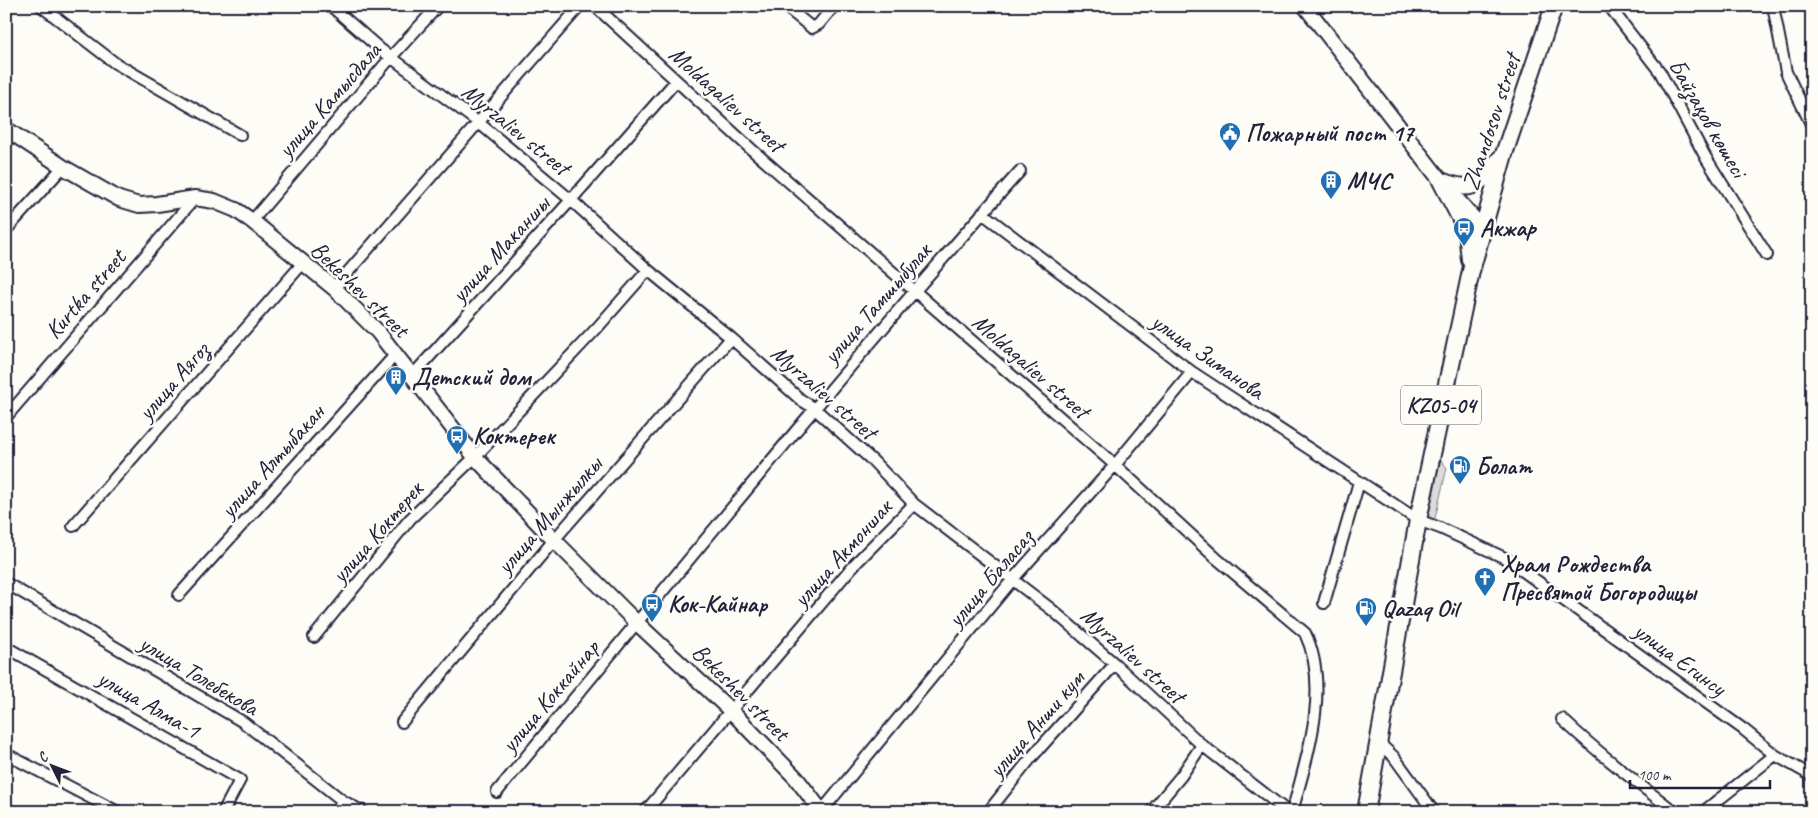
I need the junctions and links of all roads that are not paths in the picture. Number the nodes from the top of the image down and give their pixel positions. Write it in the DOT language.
graph roads {
  1 [pos="41,6"];
  2 [pos="331,6"];
  3 [pos="438,6"];
  4 [pos="580,6"];
  5 [pos="595,6"];
  6 [pos="785,6"];
  7 [pos="834,6"];
  8 [pos="1305,6"];
  9 [pos="1554,6"];
  10 [pos="1608,6"];
  11 [pos="1773,6"];
  12 [pos="392,56"];
  13 [pos="676,81"];
  14 [pos="479,123"];
  15 [pos="1812,126"];
  16 [pos="6,129"];
  17 [pos="240,135"];
  18 [pos="1504,154"];
  19 [pos="63,167"];
  20 [pos="1020,170"];
  21 [pos="1441,181"];
  22 [pos="195,198"];
  23 [pos="571,200"];
  24 [pos="982,213"];
  25 [pos="252,221"];
  26 [pos="1483,229"];
  27 [pos="6,230"];
  28 [pos="1767,255"];
  29 [pos="303,262"];
  30 [pos="648,270"];
  31 [pos="1470,271"];
  32 [pos="334,288"];
  33 [pos="914,291"];
  34 [pos="731,338"];
  35 [pos="396,354"];
  36 [pos="1192,372"];
  37 [pos="412,376"];
  38 [pos="814,408"];
  39 [pos="6,417"];
  40 [pos="475,457"];
  41 [pos="1115,465"];
  42 [pos="1359,482"];
  43 [pos="914,504"];
  44 [pos="1418,520"];
  45 [pos="73,526"];
  46 [pos="554,540"];
  47 [pos="1013,579"];
  48 [pos="6,583"];
  49 [pos="179,595"];
  50 [pos="1324,604"];
  51 [pos="636,625"];
  52 [pos="314,637"];
  53 [pos="6,647"];
  54 [pos="1115,664"];
  55 [pos="731,711"];
  56 [pos="1562,719"];
  57 [pos="402,722"];
  58 [pos="1378,743"];
  59 [pos="1202,745"];
  60 [pos="6,754"];
  61 [pos="1775,755"];
  62 [pos="1812,776"];
  63 [pos="497,792"];
  64 [pos="343,801"];
  65 [pos="822,811"];
  66 [pos="118,812"];
  67 [pos="222,812"];
  68 [pos="335,812"];
  69 [pos="363,812"];
  70 [pos="646,812"];
  71 [pos="988,812"];
  72 [pos="1151,812"];
  73 [pos="1290,812"];
  74 [pos="1366,812"];
  75 [pos="1434,812"];
  76 [pos="1675,812"];
  77 [pos="1703,812"];
  1 -- 17 [label="street"];
  2 -- 12 [label="street, Myrzaliev street"];
  3 -- 12 [label="street, улица Камысдала"];
  4 -- 14 [label="street"];
  5 -- 13 [label="street, Moldagaliev street"];
  6 -- 7 [label="street"];
  8 -- 21 [label="main road"];
  9 -- 18 [label="main road, Zhandosov street / KZ05-04"];
  10 -- 28 [label="street, Байзақов көшесі"];
  11 -- 15 [label="street"];
  12 -- 14 [label="street, Myrzaliev street"];
  12 -- 25 [label="street, улица Камысдала"];
  13 -- 23 [label="street, улица Маканшы"];
  13 -- 33 [label="street, Moldagaliev street"];
  14 -- 23 [label="street, Myrzaliev street"];
  14 -- 32 [label="street"];
  16 -- 19 [label="main road, Bekeshev street"];
  18 -- 21 [label="main road"];
  18 -- 26 [label="main road, Zhandosov street / KZ05-04"];
  19 -- 22 [label="main road, Bekeshev street"];
  19 -- 27 [label="street"];
  20 -- 24 [label="street, улица Тамшыбулак"];
  21 -- 26 [label="main road"];
  21 -- 31 [label="main road"];
  22 -- 25 [label="main road, Bekeshev street"];
  22 -- 39 [label="street, Kurtka street"];
  23 -- 30 [label="street, Myrzaliev street"];
  23 -- 37 [label="street, улица Маканшы"];
  24 -- 33 [label="street, улица Тамшыбулак"];
  24 -- 36 [label="street, улица Зиманова"];
  25 -- 29 [label="main road, Bekeshev street"];
  26 -- 31 [label="main road, Zhandosov street / KZ05-04"];
  29 -- 32 [label="main road, Bekeshev street"];
  29 -- 45 [label="street, улица Аягоз"];
  30 -- 34 [label="street, Myrzaliev street"];
  30 -- 40 [label="street, улица Коктерек"];
  31 -- 44 [label="main road, Zhandosov street / KZ05-04"];
  32 -- 35 [label="main road, Bekeshev street"];
  33 -- 38 [label="street, улица Тамшыбулак"];
  33 -- 41 [label="street, Moldagaliev street"];
  34 -- 38 [label="street, Myrzaliev street"];
  34 -- 46 [label="street, улица Мынжылкы"];
  35 -- 37 [label="main road, Bekeshev street"];
  35 -- 49 [label="street, улица Алтыбакан"];
  36 -- 41 [label="street, улица Баласаз"];
  36 -- 42 [label="street, улица Зиманова"];
  37 -- 40 [label="main road, Bekeshev street"];
  38 -- 43 [label="street, Myrzaliev street"];
  38 -- 51 [label="street, улица Тамшыбулак"];
  40 -- 46 [label="main road, Bekeshev street"];
  40 -- 52 [label="street, улица Коктерек"];
  41 -- 47 [label="street, улица Баласаз"];
  41 -- 73 [label="street, Moldagaliev street"];
  42 -- 44 [label="street, улица Зиманова"];
  42 -- 50 [label="street"];
  43 -- 47 [label="street, Myrzaliev street"];
  43 -- 55 [label="street, улица Акмоншак"];
  44 -- 58 [label="main road, Zhandosov street / KZ05-04"];
  44 -- 61 [label="street, улица Егинсу"];
  46 -- 51 [label="main road, Bekeshev street"];
  46 -- 57 [label="street, улица Мынжылкы"];
  47 -- 54 [label="street, Myrzaliev street"];
  47 -- 65 [label="street, улица Баласаз"];
  48 -- 64 [label="street, улица Толебекова"];
  51 -- 55 [label="main road, Bekeshev street"];
  51 -- 63 [label="street, улица Коккайнар"];
  53 -- 67 [label="street, улица Алма-1"];
  54 -- 59 [label="street, Myrzaliev street"];
  54 -- 71 [label="street, улица Анши кум"];
  55 -- 65 [label="main road, Bekeshev street"];
  55 -- 70 [label="street, улица Акмоншак"];
  56 -- 76 [label="street"];
  58 -- 74 [label="main road, Zhandosov street / KZ05-04"];
  58 -- 75 [label="street"];
  59 -- 72 [label="street"];
  59 -- 73 [label="street, Myrzaliev street"];
  60 -- 66 [label="street"];
  61 -- 62 [label="street, улица Егинсу"];
  61 -- 77 [label="street"];
  64 -- 68 [label="street"];
  64 -- 69 [label="street, улица Толебекова"];
}
